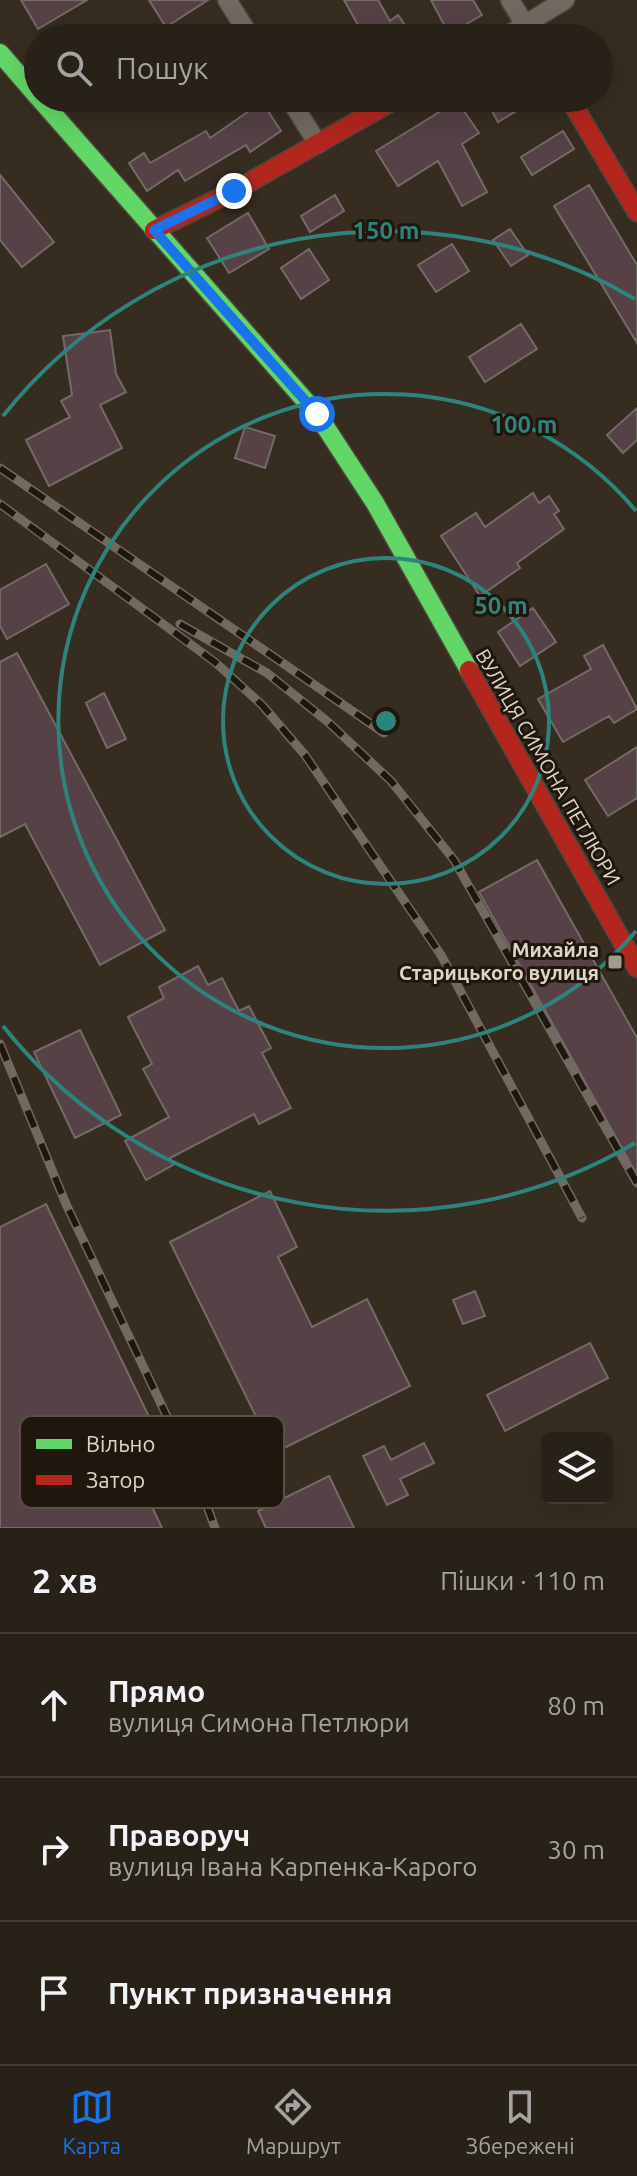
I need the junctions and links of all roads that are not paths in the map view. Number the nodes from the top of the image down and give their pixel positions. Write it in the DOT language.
graph roads {
  1 [pos="227,0"];
  2 [pos="510,0"];
  3 [pos="565,0"];
  4 [pos="242,24"];
  5 [pos="525,24"];
  6 [pos="537,24"];
  7 [pos="0,53"];
  8 [pos="24,81"];
  9 [pos="50,112"];
  10 [pos="298,112"];
  11 [pos="374,112"];
  12 [pos="577,112"];
  13 [pos="318,144"];
  14 [pos="637,212"];
  15 [pos="154,230"];
  16 [pos="630,939"];
  17 [pos="637,968"];
  1 -- 4 [label="street"];
  2 -- 5 [label="street"];
  3 -- 6 [label="street"];
  7 -- 8 [label="main road, ВУЛИЦЯ СИМОНА ПЕТЛЮРИ"];
  9 -- 15 [label="main road, ВУЛИЦЯ СИМОНА ПЕТЛЮРИ"];
  10 -- 13 [label="street"];
  11 -- 13 [label="main road"];
  12 -- 14 [label="main road"];
  13 -- 15 [label="main road"];
  15 -- 16 [label="main road, ВУЛИЦЯ СИМОНА ПЕТЛЮРИ"];
  16 -- 17 [label="main road, ВУЛИЦЯ СИМОНА ПЕТЛЮРИ"];
}
